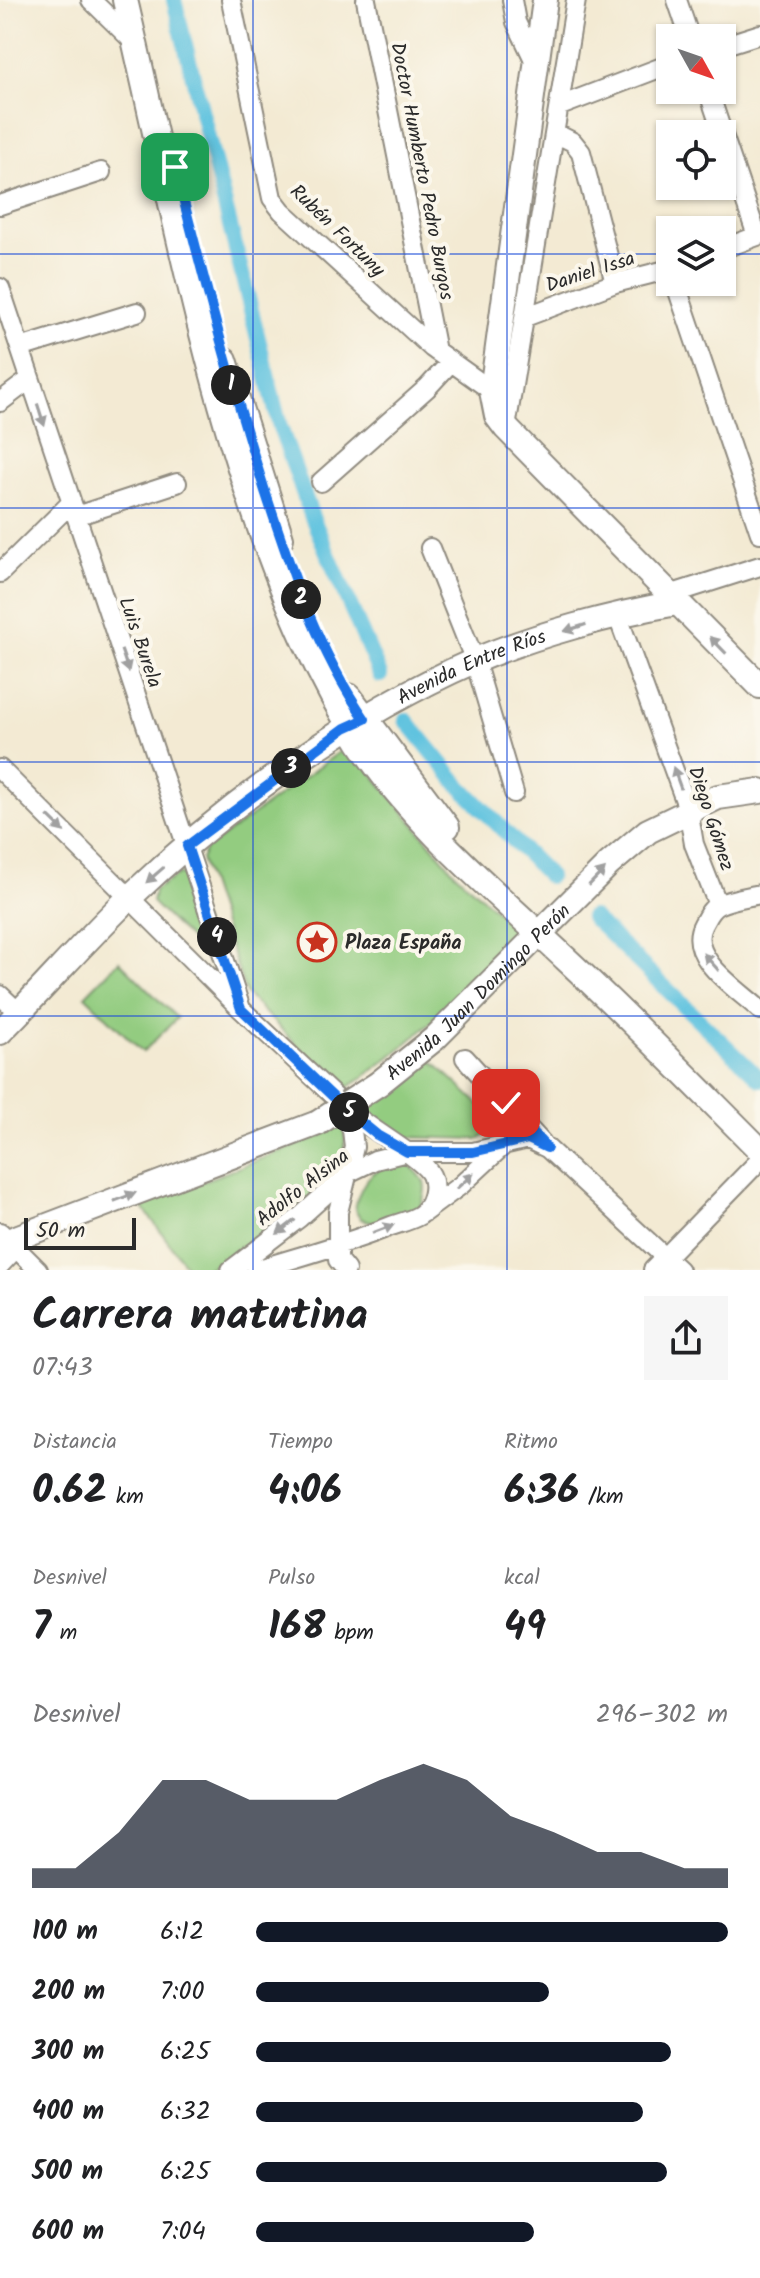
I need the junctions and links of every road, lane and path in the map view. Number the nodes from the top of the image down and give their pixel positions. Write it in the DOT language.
graph roads {
  1 [pos="91,0"];
  2 [pos="125,0"];
  3 [pos="135,0"];
  4 [pos="231,0"];
  5 [pos="366,0"];
  6 [pos="512,0"];
  7 [pos="545,0"];
  8 [pos="576,0"];
  9 [pos="677,0"];
  10 [pos="685,24"];
  11 [pos="760,34"];
  12 [pos="736,42"];
  13 [pos="135,44"];
  14 [pos="536,64"];
  15 [pos="656,69"];
  16 [pos="713,104"];
  17 [pos="560,106"];
  18 [pos="555,133"];
  19 [pos="101,172"];
  20 [pos="0,205"];
  21 [pos="758,235"];
  22 [pos="736,244"];
  23 [pos="656,273"];
  24 [pos="615,283"];
  25 [pos="0,288"];
  26 [pos="680,296"];
  27 [pos="137,312"];
  28 [pos="525,317"];
  29 [pos="20,348"];
  30 [pos="443,356"];
  31 [pos="29,380"];
  32 [pos="492,391"];
  33 [pos="0,402"];
  34 [pos="506,428"];
  35 [pos="321,482"];
  36 [pos="177,483"];
  37 [pos="73,510"];
  38 [pos="760,533"];
  39 [pos="430,548"];
  40 [pos="760,566"];
  41 [pos="0,573"];
  42 [pos="673,599"];
  43 [pos="617,614"];
  44 [pos="475,661"];
  45 [pos="760,686"];
  46 [pos="358,722"];
  47 [pos="0,769"];
  48 [pos="760,780"];
  49 [pos="760,791"];
  50 [pos="514,793"];
  51 [pos="718,797"];
  52 [pos="688,809"];
  53 [pos="187,846"];
  54 [pos="760,894"];
  55 [pos="130,897"];
  56 [pos="718,905"];
  57 [pos="545,930"];
  58 [pos="0,995"];
  59 [pos="241,1009"];
  60 [pos="760,1010"];
  61 [pos="19,1013"];
  62 [pos="0,1032"];
  63 [pos="465,1058"];
  64 [pos="337,1099"];
  65 [pos="760,1139"];
  66 [pos="507,1143"];
  67 [pos="547,1148"];
  68 [pos="760,1150"];
  69 [pos="407,1152"];
  70 [pos="760,1160"];
  71 [pos="350,1172"];
  72 [pos="420,1215"];
  73 [pos="6,1241"];
  74 [pos="337,1245"];
  75 [pos="0,1265"];
  76 [pos="666,1266"];
  77 [pos="38,1270"];
  78 [pos="231,1270"];
  79 [pos="256,1270"];
  80 [pos="346,1270"];
  1 -- 13 [label="street"];
  2 -- 13 [label="main road"];
  3 -- 46 [label="main road"];
  4 -- 30 [label="street, Rubén Fortuny"];
  5 -- 30 [label="street, Doctor Humberto Pedro Burgos"];
  6 -- 14 [label="street"];
  7 -- 14 [label="main road"];
  8 -- 17 [label="street"];
  9 -- 10 [label="street"];
  11 -- 12 [label="street"];
  13 -- 46 [label="main road"];
  14 -- 32 [label="main road"];
  15 -- 17 [label="street"];
  16 -- 21 [label="street"];
  17 -- 18 [label="street"];
  18 -- 24 [label="street"];
  18 -- 28 [label="street"];
  19 -- 20 [label="street"];
  21 -- 22 [label="street"];
  23 -- 24 [label="street, Daniel Issa"];
  24 -- 28 [label="street, Daniel Issa"];
  25 -- 29 [label="street, Luis Burela"];
  26 -- 38 [label="street"];
  27 -- 29 [label="street"];
  28 -- 34 [label="street"];
  29 -- 31 [label="street, Luis Burela"];
  30 -- 32 [label="street, Rubén Fortuny"];
  30 -- 35 [label="street"];
  31 -- 33 [label="street"];
  31 -- 37 [label="street, Luis Burela, one-way"];
  32 -- 34 [label="main road"];
  34 -- 42 [label="main road"];
  36 -- 37 [label="street"];
  37 -- 41 [label="street"];
  37 -- 53 [label="street, Luis Burela, one-way"];
  39 -- 44 [label="street"];
  40 -- 42 [label="street"];
  42 -- 43 [label="main road, Avenida Entre Ríos"];
  45 -- 42 [label="main road, one-way"];
  43 -- 44 [label="main road, Avenida Entre Ríos, one-way"];
  52 -- 43 [label="street, Diego Gómez, one-way"];
  44 -- 46 [label="main road, Avenida Entre Ríos"];
  44 -- 50 [label="street"];
  46 -- 53 [label="main road, Avenida Entre Ríos"];
  46 -- 57 [label="main road"];
  47 -- 55 [label="street, one-way"];
  48 -- 51 [label="main road"];
  49 -- 51 [label="main road, Avenida Juan Domingo Perón"];
  51 -- 52 [label="main road, Avenida Juan Domingo Perón"];
  52 -- 56 [label="street, Diego Gómez"];
  57 -- 52 [label="main road, Avenida Juan Domingo Perón, one-way"];
  53 -- 55 [label="main road, Avenida Entre Ríos, one-way"];
  53 -- 59 [label="street, Luis Burela"];
  54 -- 56 [label="street"];
  55 -- 59 [label="street"];
  55 -- 61 [label="main road, Avenida Entre Ríos"];
  60 -- 56 [label="street, one-way"];
  57 -- 65 [label="main road"];
  57 -- 68 [label="main road"];
  73 -- 57 [label="main road, Avenida Juan Domingo Perón, one-way, bridge"];
  58 -- 61 [label="street"];
  59 -- 64 [label="street"];
  61 -- 62 [label="main road, Avenida Entre Ríos"];
  63 -- 67 [label="street"];
  64 -- 69 [label="street"];
  64 -- 71 [label="street"];
  66 -- 67 [label="street, Adolfo Alsina"];
  66 -- 69 [label="street, Adolfo Alsina"];
  72 -- 66 [label="street, one-way"];
  67 -- 76 [label="street"];
  69 -- 71 [label="street, Adolfo Alsina"];
  69 -- 72 [label="street"];
  70 -- 76 [label="street"];
  71 -- 74 [label="street"];
  71 -- 78 [label="street, Adolfo Alsina, one-way"];
  74 -- 72 [label="street, one-way"];
  73 -- 75 [label="street"];
  73 -- 77 [label="street"];
  74 -- 79 [label="street"];
  74 -- 80 [label="street"];
}
